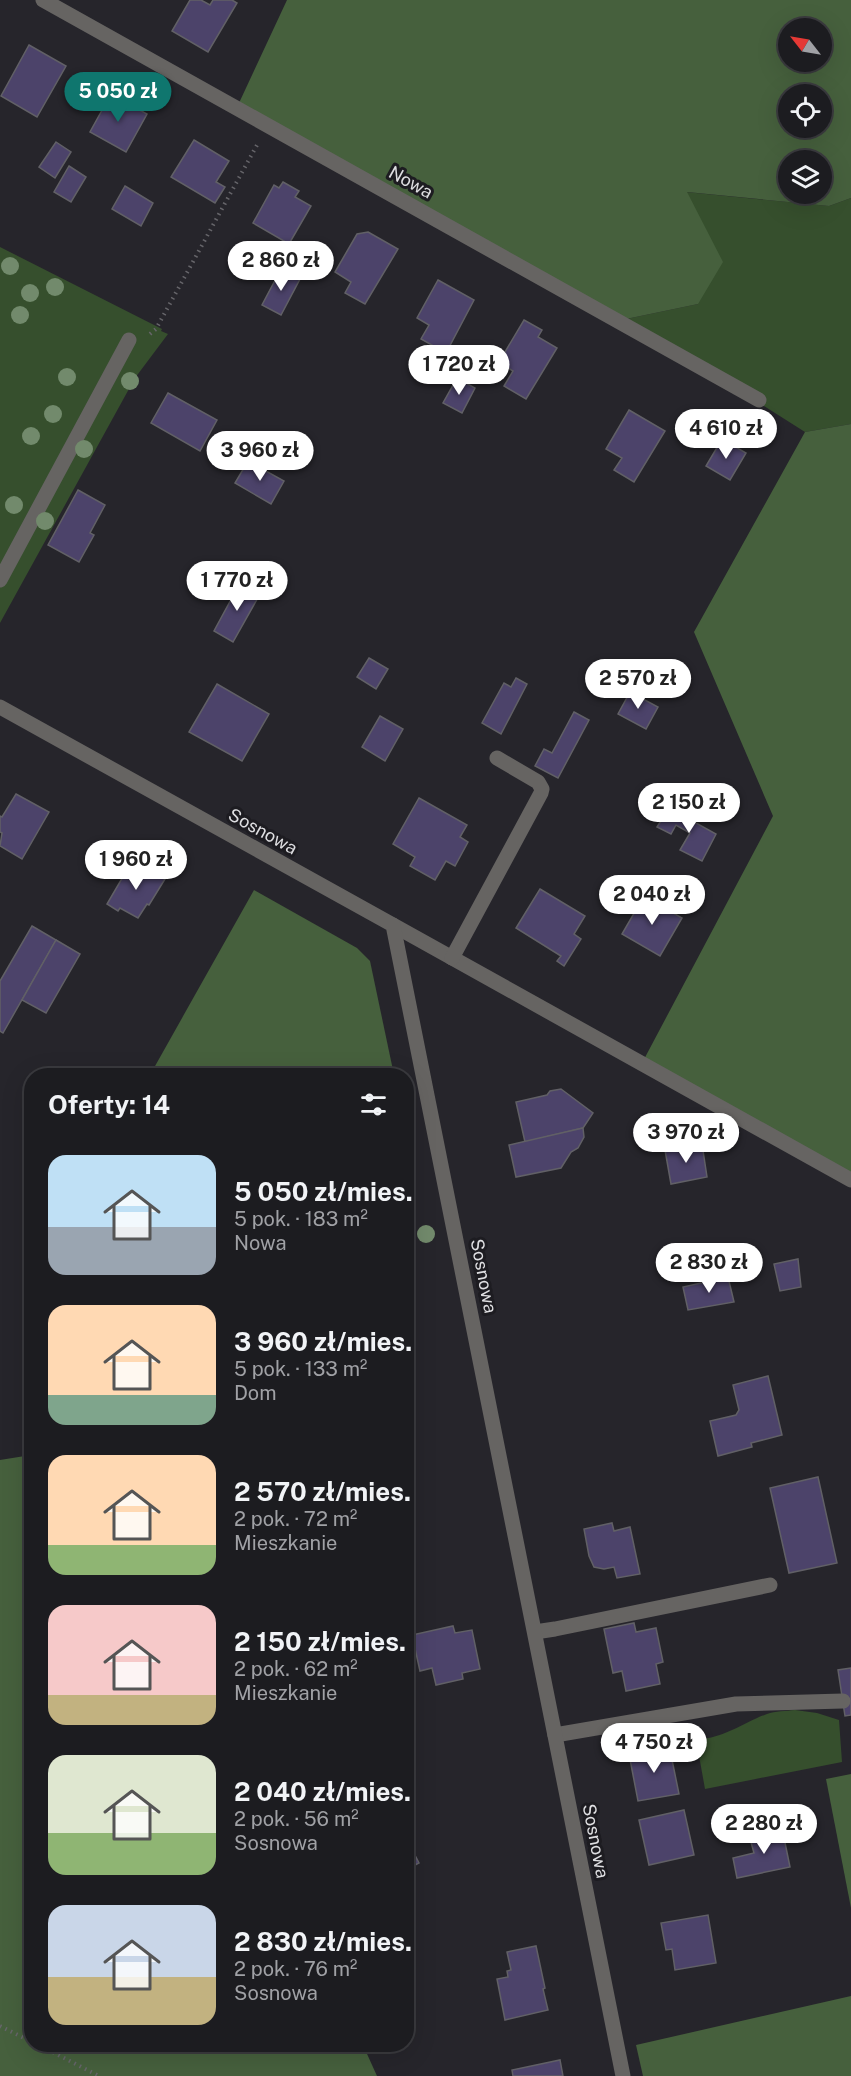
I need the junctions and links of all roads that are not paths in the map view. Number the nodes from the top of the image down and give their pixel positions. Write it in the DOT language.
graph roads {
  1 [pos="42,0"];
  2 [pos="129,340"];
  3 [pos="759,400"];
  4 [pos="0,580"];
  5 [pos="0,707"];
  6 [pos="497,758"];
  7 [pos="393,925"];
  8 [pos="452,958"];
  9 [pos="851,1180"];
  10 [pos="770,1585"];
  11 [pos="535,1632"];
  12 [pos="843,1701"];
  13 [pos="555,1735"];
  14 [pos="623,2076"];
  1 -- 3 [label="street, Nowa"];
  2 -- 4 [label="street"];
  5 -- 7 [label="street, Sosnowa"];
  6 -- 8 [label="street"];
  7 -- 8 [label="street"];
  7 -- 11 [label="street, Sosnowa"];
  8 -- 9 [label="street"];
  10 -- 11 [label="street"];
  11 -- 13 [label="street, Sosnowa"];
  12 -- 13 [label="street"];
  13 -- 14 [label="street, Sosnowa"];
}
